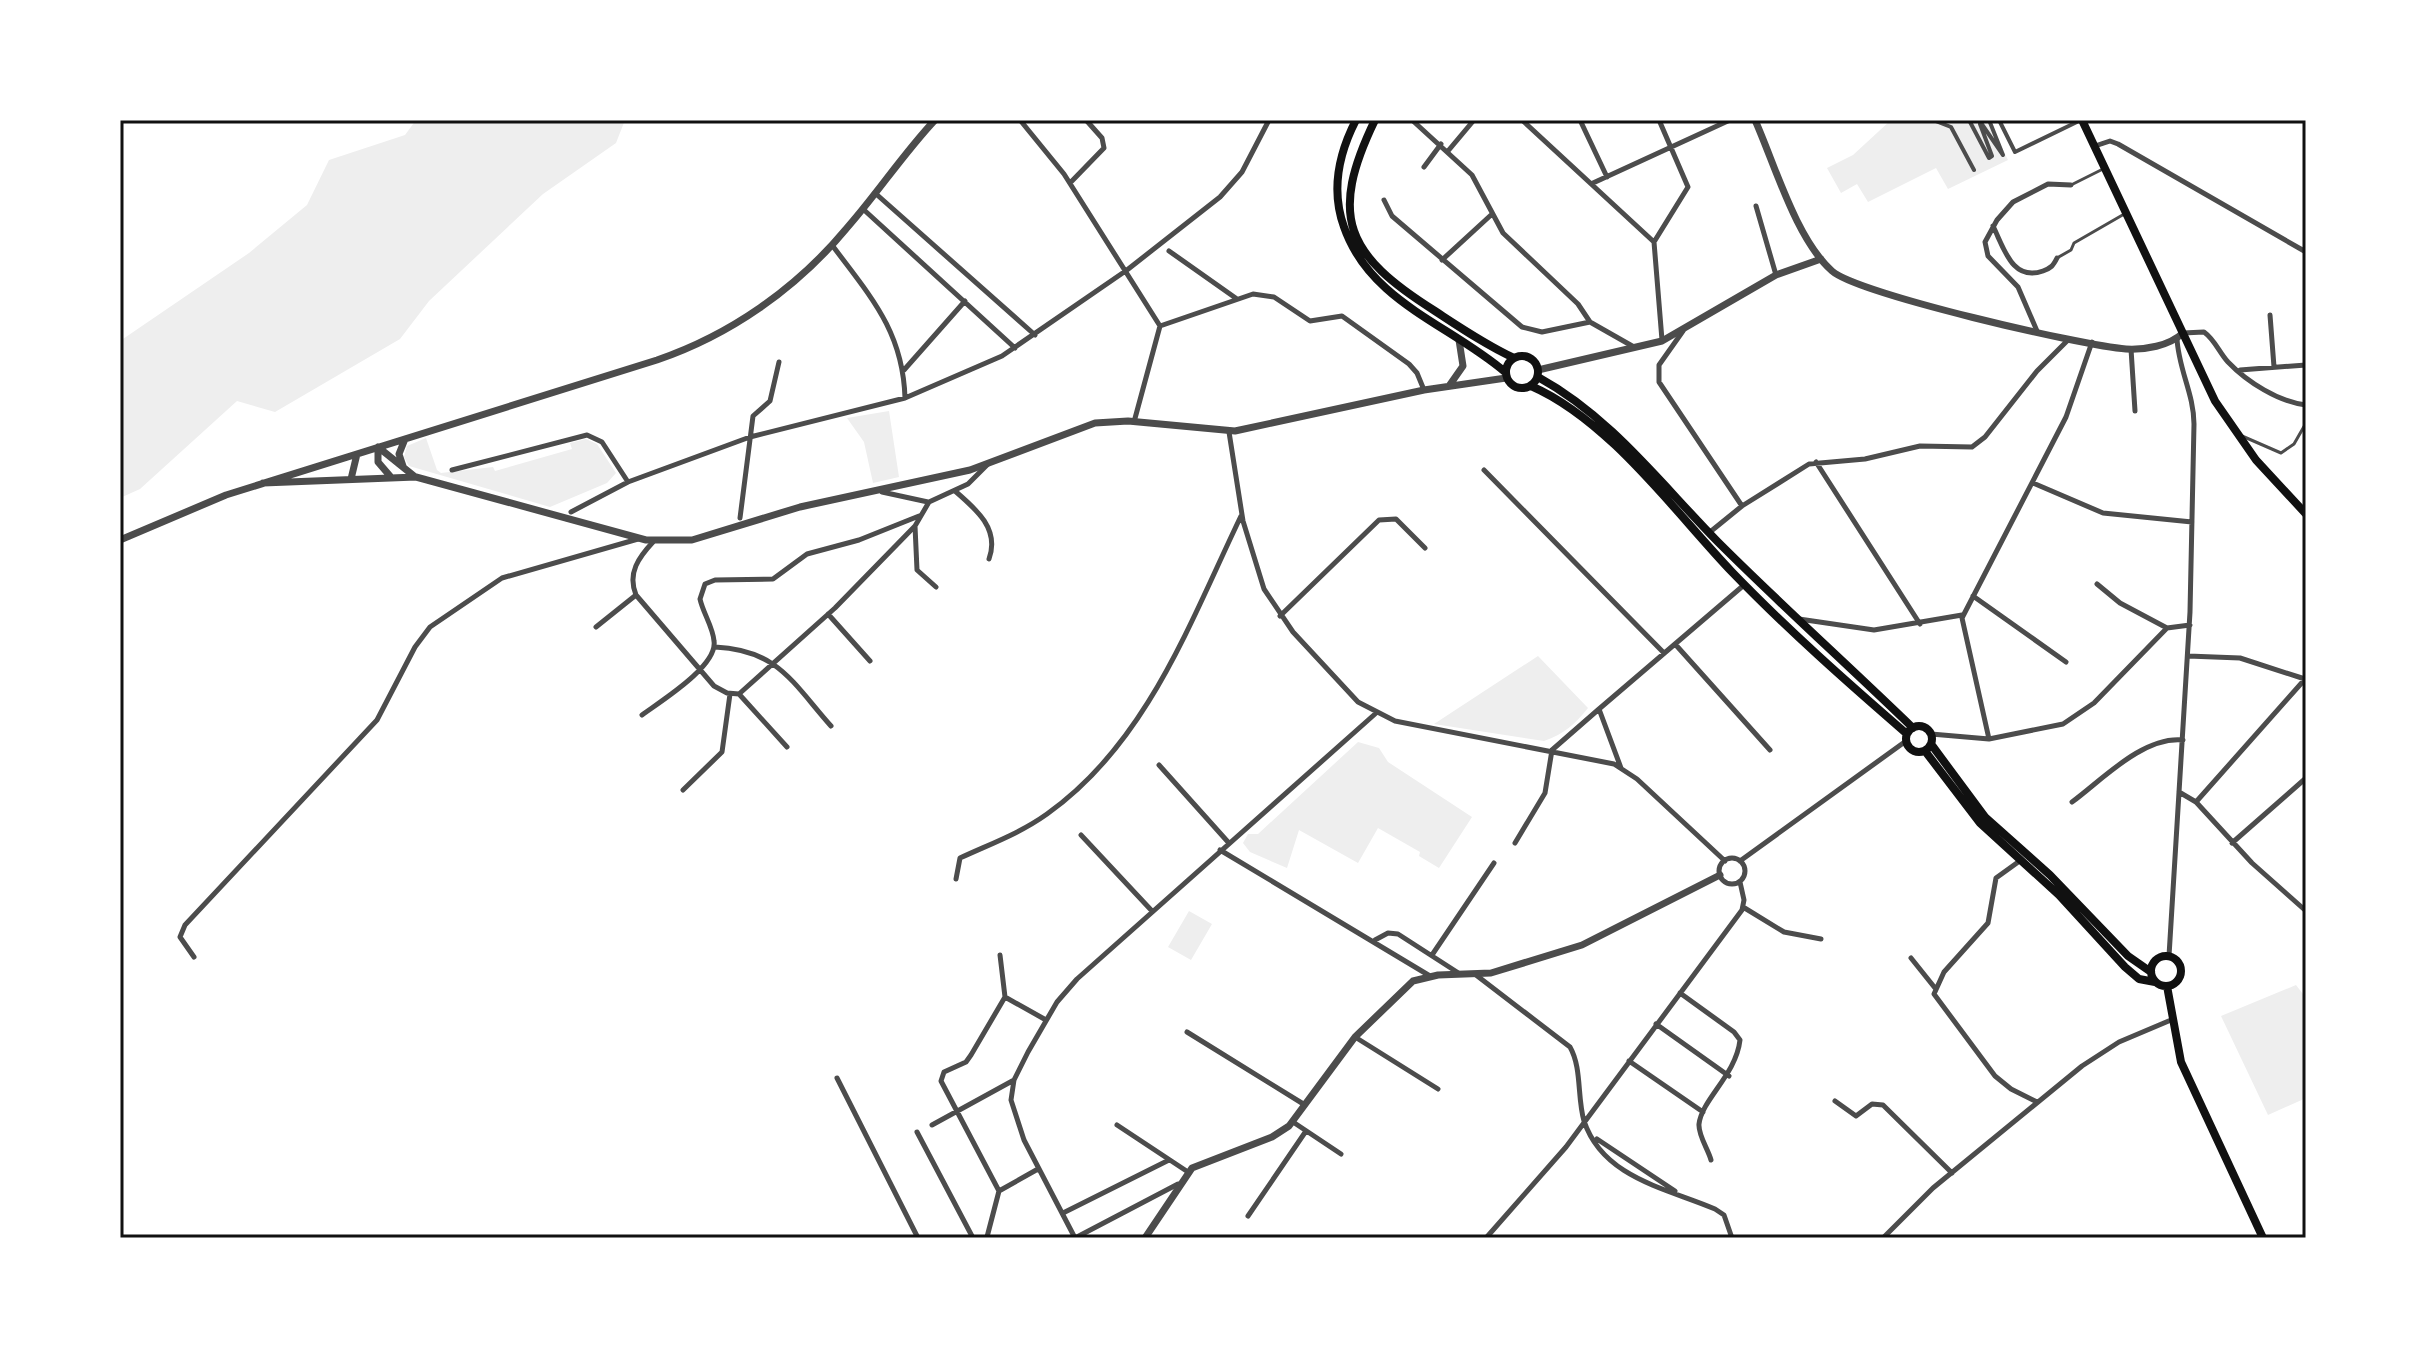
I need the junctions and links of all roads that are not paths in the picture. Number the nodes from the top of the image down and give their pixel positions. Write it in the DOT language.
graph roads {
  1 [pos="935,120"];
  2 [pos="1020,120"];
  3 [pos="1086,120"];
  4 [pos="1269,120"];
  5 [pos="1356,120"];
  6 [pos="1375,120"];
  7 [pos="1412,120"];
  8 [pos="1474,120"];
  9 [pos="1522,120"];
  10 [pos="1580,120"];
  11 [pos="1659,120"];
  12 [pos="1730,120"];
  13 [pos="1755,120"];
  14 [pos="1933,120"];
  15 [pos="1947,120"];
  16 [pos="1969,120"];
  17 [pos="1979,120"];
  18 [pos="1989,120"];
  19 [pos="1999,120"];
  20 [pos="2082,120"];
  21 [pos="1951,127"];
  22 [pos="1441,144"];
  23 [pos="2094,146"];
  24 [pos="1672,148"];
  25 [pos="1448,151"];
  26 [pos="1424,167"];
  27 [pos="2103,169"];
  28 [pos="1974,170"];
  29 [pos="1607,177"];
  30 [pos="1070,183"];
  31 [pos="1593,183"];
  32 [pos="2071,185"];
  33 [pos="875,193"];
  34 [pos="1384,200"];
  35 [pos="1756,206"];
  36 [pos="863,209"];
  37 [pos="2126,213"];
  38 [pos="1491,215"];
  39 [pos="1993,226"];
  40 [pos="1654,242"];
  41 [pos="832,245"];
  42 [pos="1169,251"];
  43 [pos="2306,252"];
  44 [pos="2057,258"];
  45 [pos="1821,259"];
  46 [pos="1442,260"];
  47 [pos="1127,270"];
  48 [pos="1776,275"];
  49 [pos="1237,299"];
  50 [pos="965,301"];
  51 [pos="2270,315"];
  52 [pos="1590,322"];
  53 [pos="1160,326"];
  54 [pos="1683,330"];
  55 [pos="2037,331"];
  56 [pos="1035,335"];
  57 [pos="2180,336"];
  58 [pos="1458,338"];
  59 [pos="2070,338"];
  60 [pos="1662,341"];
  61 [pos="2092,342"];
  62 [pos="1015,348"];
  63 [pos="1638,349"];
  64 [pos="2131,349"];
  65 [pos="1514,358"];
  66 [pos="779,362"];
  67 [pos="2306,365"];
  68 [pos="2274,367"];
  69 [pos="904,370"];
  70 [pos="2239,370"];
  71 [pos="1538,373"];
  72 [pos="1506,375"];
  73 [pos="1448,386"];
  74 [pos="1531,386"];
  75 [pos="1424,390"];
  76 [pos="905,398"];
  77 [pos="2306,405"];
  78 [pos="2135,411"];
  79 [pos="1134,422"];
  80 [pos="2306,423"];
  81 [pos="1229,432"];
  82 [pos="2238,435"];
  83 [pos="750,437"];
  84 [pos="405,439"];
  85 [pos="378,447"];
  86 [pos="357,454"];
  87 [pos="1816,462"];
  88 [pos="987,465"];
  89 [pos="404,468"];
  90 [pos="452,470"];
  91 [pos="1484,470"];
  92 [pos="390,476"];
  93 [pos="416,477"];
  94 [pos="351,479"];
  95 [pos="628,482"];
  96 [pos="263,483"];
  97 [pos="2033,483"];
  98 [pos="955,491"];
  99 [pos="882,492"];
  100 [pos="929,502"];
  101 [pos="1742,506"];
  102 [pos="571,512"];
  103 [pos="1241,514"];
  104 [pos="2306,514"];
  105 [pos="920,516"];
  106 [pos="740,518"];
  107 [pos="2192,522"];
  108 [pos="915,526"];
  109 [pos="1709,533"];
  110 [pos="640,539"];
  111 [pos="120,540"];
  112 [pos="653,542"];
  113 [pos="1425,548"];
  114 [pos="989,559"];
  115 [pos="2097,584"];
  116 [pos="1745,585"];
  117 [pos="936,587"];
  118 [pos="636,595"];
  119 [pos="1973,596"];
  120 [pos="828,614"];
  121 [pos="1963,615"];
  122 [pos="1280,616"];
  123 [pos="1797,619"];
  124 [pos="1920,624"];
  125 [pos="2190,625"];
  126 [pos="596,627"];
  127 [pos="2167,628"];
  128 [pos="1675,644"];
  129 [pos="715,647"];
  130 [pos="1664,653"];
  131 [pos="2188,656"];
  132 [pos="870,661"];
  133 [pos="2066,662"];
  134 [pos="775,663"];
  135 [pos="700,670"];
  136 [pos="2306,679"];
  137 [pos="730,694"];
  138 [pos="739,694"];
  139 [pos="1599,709"];
  140 [pos="1375,714"];
  141 [pos="642,715"];
  142 [pos="831,726"];
  143 [pos="1909,734"];
  144 [pos="1989,739"];
  145 [pos="2183,740"];
  146 [pos="1929,743"];
  147 [pos="787,747"];
  148 [pos="1552,750"];
  149 [pos="1770,750"];
  150 [pos="1159,765"];
  151 [pos="1621,768"];
  152 [pos="2306,778"];
  153 [pos="683,790"];
  154 [pos="2179,792"];
  155 [pos="2072,802"];
  156 [pos="2196,802"];
  157 [pos="1081,835"];
  158 [pos="1228,842"];
  159 [pos="1515,843"];
  160 [pos="2232,843"];
  161 [pos="1220,850"];
  162 [pos="2021,860"];
  163 [pos="1725,861"];
  164 [pos="1740,861"];
  165 [pos="1494,863"];
  166 [pos="1720,875"];
  167 [pos="956,879"];
  168 [pos="1740,882"];
  169 [pos="1743,907"];
  170 [pos="2305,909"];
  171 [pos="1152,911"];
  172 [pos="1821,939"];
  173 [pos="1375,940"];
  174 [pos="1000,955"];
  175 [pos="1432,955"];
  176 [pos="2169,956"];
  177 [pos="194,957"];
  178 [pos="1911,958"];
  179 [pos="2151,972"];
  180 [pos="1462,975"];
  181 [pos="1476,975"];
  182 [pos="1430,976"];
  183 [pos="2155,982"];
  184 [pos="2167,986"];
  185 [pos="1935,988"];
  186 [pos="1680,993"];
  187 [pos="1005,997"];
  188 [pos="1046,1020"];
  189 [pos="2171,1020"];
  190 [pos="1656,1024"];
  191 [pos="1187,1032"];
  192 [pos="1355,1037"];
  193 [pos="1629,1061"];
  194 [pos="1729,1076"];
  195 [pos="837,1078"];
  196 [pos="1014,1080"];
  197 [pos="1438,1089"];
  198 [pos="1835,1101"];
  199 [pos="2038,1102"];
  200 [pos="1307,1106"];
  201 [pos="956,1112"];
  202 [pos="1703,1112"];
  203 [pos="1293,1122"];
  204 [pos="1585,1123"];
  205 [pos="932,1125"];
  206 [pos="1117,1125"];
  207 [pos="1306,1131"];
  208 [pos="917,1132"];
  209 [pos="1594,1137"];
  210 [pos="1341,1154"];
  211 [pos="1169,1160"];
  212 [pos="1711,1160"];
  213 [pos="1038,1169"];
  214 [pos="1188,1172"];
  215 [pos="1952,1173"];
  216 [pos="1178,1184"];
  217 [pos="999,1191"];
  218 [pos="1683,1196"];
  219 [pos="1063,1213"];
  220 [pos="1248,1216"];
  221 [pos="987,1237"];
  222 [pos="1733,1237"];
  223 [pos="918,1238"];
  224 [pos="973,1238"];
  225 [pos="1075,1238"];
  226 [pos="1145,1238"];
  227 [pos="1486,1238"];
  228 [pos="1883,1238"];
  229 [pos="2263,1238"];
  1 -- 33 [label="street"];
  2 -- 30 [label="street"];
  3 -- 30 [label="street"];
  4 -- 47 [label="street"];
  5 -- 58 [label="main road"];
  6 -- 65 [label="main road"];
  7 -- 22 [label="street"];
  8 -- 25 [label="street"];
  9 -- 31 [label="street"];
  10 -- 29 [label="street"];
  11 -- 24 [label="street"];
  12 -- 24 [label="street"];
  13 -- 45 [label="street"];
  14 -- 21 [label="street"];
  15 -- 21 [label="street"];
  16 -- 17 [label="street"];
  17 -- 18 [label="street"];
  19 -- 20 [label="street"];
  20 -- 23 [label="main road"];
  21 -- 28 [label="street"];
  22 -- 25 [label="street"];
  22 -- 26 [label="street"];
  23 -- 27 [label="main road"];
  23 -- 43 [label="street"];
  24 -- 29 [label="street"];
  24 -- 40 [label="street"];
  25 -- 38 [label="street"];
  27 -- 32 [label="lane"];
  27 -- 37 [label="main road"];
  29 -- 31 [label="street"];
  30 -- 47 [label="street"];
  31 -- 40 [label="street"];
  32 -- 39 [label="street"];
  33 -- 36 [label="street"];
  33 -- 56 [label="street"];
  34 -- 46 [label="street"];
  35 -- 48 [label="street"];
  36 -- 41 [label="street"];
  36 -- 50 [label="street"];
  37 -- 44 [label="lane"];
  37 -- 57 [label="main road"];
  38 -- 46 [label="street"];
  38 -- 52 [label="street"];
  39 -- 44 [label="street"];
  39 -- 55 [label="street"];
  40 -- 60 [label="street"];
  41 -- 69 [label="street"];
  41 -- 84 [label="street"];
  42 -- 49 [label="street"];
  45 -- 48 [label="street"];
  45 -- 55 [label="street"];
  46 -- 52 [label="street"];
  47 -- 53 [label="street"];
  47 -- 56 [label="street"];
  48 -- 54 [label="street"];
  49 -- 53 [label="street"];
  49 -- 75 [label="street"];
  50 -- 62 [label="street"];
  50 -- 69 [label="street"];
  51 -- 68 [label="street"];
  52 -- 63 [label="street"];
  53 -- 79 [label="street"];
  54 -- 60 [label="street"];
  54 -- 101 [label="street"];
  55 -- 59 [label="street"];
  56 -- 62 [label="street"];
  57 -- 64 [label="street"];
  57 -- 70 [label="street"];
  57 -- 82 [label="main road"];
  57 -- 107 [label="street"];
  58 -- 72 [label="main road"];
  58 -- 73 [label="street"];
  59 -- 61 [label="street"];
  59 -- 87 [label="street"];
  60 -- 63 [label="street"];
  61 -- 64 [label="street"];
  61 -- 97 [label="street"];
  62 -- 76 [label="street"];
  63 -- 71 [label="street"];
  64 -- 78 [label="street"];
  65 -- 71 [label="main road"];
  65 -- 72 [label="main road"];
  66 -- 83 [label="street"];
  67 -- 68 [label="street"];
  68 -- 70 [label="street"];
  69 -- 76 [label="street"];
  70 -- 77 [label="street"];
  71 -- 74 [label="main road"];
  71 -- 109 [label="main road"];
  72 -- 73 [label="street"];
  72 -- 74 [label="main road"];
  73 -- 75 [label="street"];
  74 -- 116 [label="main road"];
  75 -- 81 [label="street"];
  76 -- 83 [label="street"];
  79 -- 81 [label="street"];
  79 -- 88 [label="street"];
  80 -- 82 [label="lane"];
  81 -- 103 [label="street"];
  82 -- 104 [label="main road"];
  83 -- 95 [label="street"];
  83 -- 106 [label="street"];
  84 -- 85 [label="street"];
  84 -- 89 [label="street"];
  85 -- 86 [label="street"];
  85 -- 89 [label="street"];
  85 -- 92 [label="street"];
  86 -- 94 [label="street"];
  86 -- 96 [label="street"];
  87 -- 101 [label="street"];
  87 -- 124 [label="street"];
  88 -- 98 [label="street"];
  88 -- 99 [label="street"];
  89 -- 93 [label="street"];
  90 -- 95 [label="street"];
  91 -- 130 [label="street"];
  92 -- 93 [label="street"];
  92 -- 94 [label="street"];
  93 -- 110 [label="street"];
  94 -- 96 [label="street"];
  95 -- 102 [label="street"];
  96 -- 111 [label="street"];
  97 -- 107 [label="street"];
  97 -- 119 [label="street"];
  98 -- 100 [label="street"];
  98 -- 114 [label="street"];
  99 -- 100 [label="street"];
  99 -- 112 [label="street"];
  100 -- 105 [label="street"];
  101 -- 109 [label="street"];
  103 -- 122 [label="street"];
  103 -- 167 [label="street"];
  105 -- 108 [label="street"];
  105 -- 129 [label="street"];
  107 -- 125 [label="street"];
  108 -- 117 [label="street"];
  108 -- 120 [label="street"];
  109 -- 123 [label="main road"];
  110 -- 112 [label="street"];
  110 -- 177 [label="street"];
  112 -- 118 [label="street"];
  113 -- 122 [label="street"];
  115 -- 127 [label="street"];
  116 -- 128 [label="street"];
  116 -- 143 [label="main road"];
  118 -- 126 [label="street"];
  118 -- 135 [label="street"];
  119 -- 121 [label="street"];
  119 -- 133 [label="street"];
  120 -- 132 [label="street"];
  120 -- 134 [label="street"];
  121 -- 124 [label="street"];
  121 -- 144 [label="street"];
  122 -- 140 [label="street"];
  123 -- 124 [label="street"];
  123 -- 143 [label="main road"];
  125 -- 127 [label="street"];
  125 -- 131 [label="street"];
  127 -- 144 [label="street"];
  128 -- 130 [label="street"];
  128 -- 149 [label="street"];
  129 -- 134 [label="street"];
  129 -- 135 [label="street"];
  130 -- 139 [label="street"];
  131 -- 136 [label="street"];
  131 -- 145 [label="street"];
  134 -- 138 [label="street"];
  134 -- 142 [label="street"];
  135 -- 137 [label="street"];
  135 -- 141 [label="street"];
  136 -- 156 [label="street"];
  137 -- 138 [label="street"];
  137 -- 153 [label="street"];
  138 -- 147 [label="street"];
  139 -- 148 [label="street"];
  139 -- 151 [label="street"];
  140 -- 148 [label="street"];
  140 -- 158 [label="street"];
  143 -- 146 [label="main road"];
  143 -- 146 [label="main road"];
  143 -- 164 [label="street"];
  144 -- 146 [label="street"];
  145 -- 154 [label="street"];
  145 -- 155 [label="street"];
  146 -- 162 [label="main road"];
  146 -- 179 [label="main road"];
  148 -- 151 [label="street"];
  148 -- 159 [label="street"];
  150 -- 158 [label="street"];
  151 -- 163 [label="street"];
  152 -- 160 [label="street"];
  154 -- 156 [label="street"];
  154 -- 176 [label="street"];
  156 -- 160 [label="street"];
  157 -- 171 [label="street"];
  158 -- 161 [label="street"];
  160 -- 170 [label="street"];
  161 -- 171 [label="street"];
  161 -- 173 [label="street"];
  162 -- 183 [label="main road"];
  162 -- 185 [label="street"];
  163 -- 164 [label="street"];
  163 -- 166 [label="street"];
  164 -- 168 [label="street"];
  165 -- 175 [label="street"];
  166 -- 168 [label="street"];
  166 -- 181 [label="street"];
  168 -- 169 [label="street"];
  169 -- 172 [label="street"];
  169 -- 186 [label="street"];
  171 -- 188 [label="street"];
  173 -- 175 [label="street"];
  173 -- 182 [label="street"];
  174 -- 187 [label="street"];
  175 -- 180 [label="street"];
  176 -- 179 [label="main road"];
  176 -- 184 [label="main road"];
  178 -- 185 [label="street"];
  179 -- 183 [label="main road"];
  180 -- 181 [label="street"];
  180 -- 182 [label="street"];
  181 -- 204 [label="street"];
  182 -- 192 [label="street"];
  183 -- 184 [label="main road"];
  184 -- 189 [label="main road"];
  185 -- 199 [label="street"];
  186 -- 190 [label="street"];
  186 -- 194 [label="street"];
  187 -- 188 [label="street"];
  187 -- 201 [label="street"];
  188 -- 196 [label="street"];
  189 -- 199 [label="street"];
  189 -- 229 [label="main road"];
  190 -- 193 [label="street"];
  190 -- 194 [label="street"];
  191 -- 200 [label="street"];
  192 -- 197 [label="street"];
  192 -- 200 [label="street"];
  193 -- 202 [label="street"];
  193 -- 204 [label="street"];
  194 -- 202 [label="street"];
  195 -- 223 [label="street"];
  196 -- 201 [label="street"];
  196 -- 213 [label="street"];
  198 -- 215 [label="street"];
  199 -- 215 [label="street"];
  200 -- 203 [label="street"];
  201 -- 205 [label="street"];
  201 -- 217 [label="street"];
  202 -- 212 [label="street"];
  203 -- 207 [label="street"];
  203 -- 214 [label="street"];
  204 -- 209 [label="street"];
  204 -- 227 [label="street"];
  206 -- 211 [label="street"];
  207 -- 210 [label="street"];
  207 -- 220 [label="street"];
  208 -- 224 [label="street"];
  209 -- 218 [label="street"];
  209 -- 218 [label="street"];
  211 -- 214 [label="street"];
  211 -- 219 [label="street"];
  213 -- 217 [label="street"];
  213 -- 219 [label="street"];
  214 -- 216 [label="street"];
  215 -- 228 [label="street"];
  216 -- 225 [label="street"];
  216 -- 226 [label="street"];
  217 -- 221 [label="street"];
  218 -- 222 [label="street"];
  219 -- 225 [label="street"];
}
